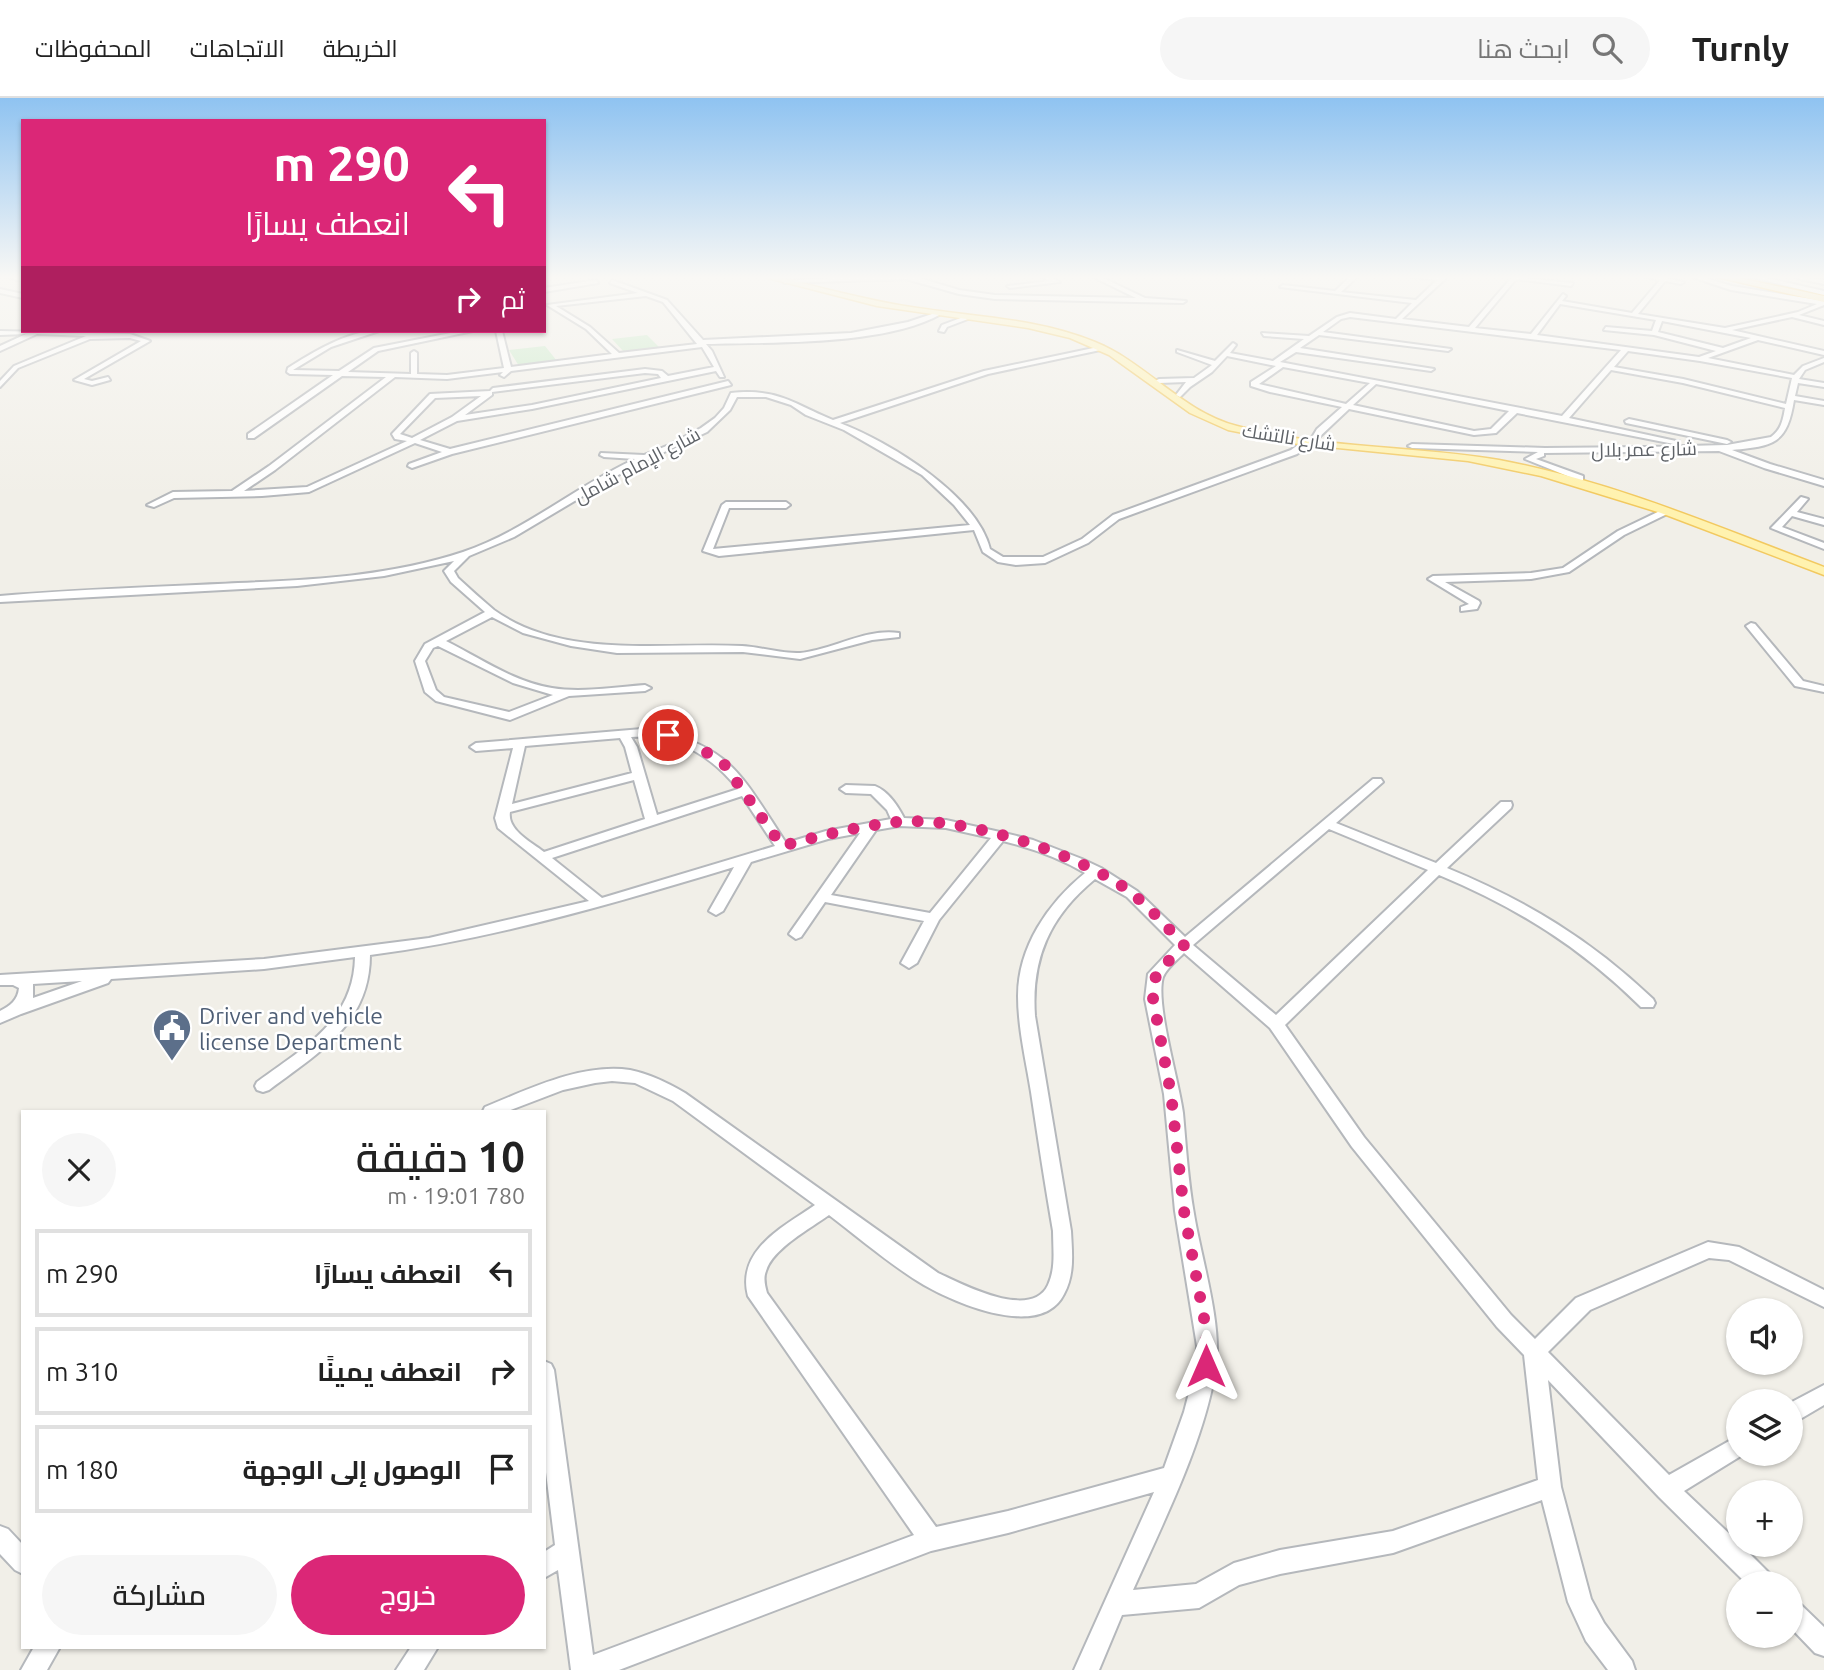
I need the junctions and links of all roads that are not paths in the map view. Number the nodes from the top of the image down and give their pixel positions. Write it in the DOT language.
graph roads {
  1 [pos="57,350"];
  2 [pos="131,350"];
  3 [pos="322,350"];
  4 [pos="376,350"];
  5 [pos="503,350"];
  6 [pos="612,350"];
  7 [pos="649,350"];
  8 [pos="708,350"];
  9 [pos="1091,350"];
  10 [pos="1107,350"];
  11 [pos="1116,350"];
  12 [pos="1228,350"];
  13 [pos="1297,350"];
  14 [pos="1300,350"];
  15 [pos="1625,350"];
  16 [pos="1636,350"];
  17 [pos="1721,350"];
  18 [pos="1179,351"];
  19 [pos="414,353"];
  20 [pos="1225,354"];
  21 [pos="617,355"];
  22 [pos="1402,357"];
  23 [pos="1700,359"];
  24 [pos="1824,360"];
  25 [pos="1394,363"];
  26 [pos="1216,364"];
  27 [pos="1279,364"];
  28 [pos="1609,368"];
  29 [pos="718,369"];
  30 [pos="1431,369"];
  31 [pos="508,370"];
  32 [pos="340,375"];
  33 [pos="392,376"];
  34 [pos="414,377"];
  35 [pos="1152,377"];
  36 [pos="108,379"];
  37 [pos="1200,379"];
  38 [pos="1795,379"];
  39 [pos="666,380"];
  40 [pos="1375,382"];
  41 [pos="728,383"];
  42 [pos="0,385"];
  43 [pos="1824,385"];
  44 [pos="490,392"];
  45 [pos="734,395"];
  46 [pos="1180,395"];
  47 [pos="1790,397"];
  48 [pos="1824,403"];
  49 [pos="1346,407"];
  50 [pos="1789,407"];
  51 [pos="1515,410"];
  52 [pos="455,419"];
  53 [pos="1564,419"];
  54 [pos="1629,421"];
  55 [pos="835,422"];
  56 [pos="251,436"];
  57 [pos="415,440"];
  58 [pos="1312,441"];
  59 [pos="1742,445"];
  60 [pos="1412,446"];
  61 [pos="1719,447"];
  62 [pos="1699,448"];
  63 [pos="449,452"];
  64 [pos="1550,452"];
  65 [pos="604,455"];
  66 [pos="647,458"];
  67 [pos="412,466"];
  68 [pos="1580,478"];
  69 [pos="1824,483"];
  70 [pos="233,495"];
  71 [pos="1804,499"];
  72 [pos="151,505"];
  73 [pos="786,505"];
  74 [pos="1664,512"];
  75 [pos="1791,513"];
  76 [pos="1824,522"];
  77 [pos="978,529"];
  78 [pos="1824,547"];
  79 [pos="468,553"];
  80 [pos="1824,565"];
  81 [pos="1824,571"];
  82 [pos="0,599"];
  83 [pos="1465,609"];
  84 [pos="492,614"];
  85 [pos="1751,626"];
  86 [pos="895,635"];
  87 [pos="437,641"];
  88 [pos="645,688"];
  89 [pos="1824,689"];
  90 [pos="568,694"];
  91 [pos="624,735"];
  92 [pos="519,746"];
  93 [pos="476,747"];
  94 [pos="639,775"];
  95 [pos="1377,782"];
  96 [pos="846,789"];
  97 [pos="744,792"];
  98 [pos="1506,805"];
  99 [pos="504,810"];
  100 [pos="652,821"];
  101 [pos="899,822"];
  102 [pos="1327,824"];
  103 [pos="873,826"];
  104 [pos="1000,836"];
  105 [pos="782,846"];
  106 [pos="543,857"];
  107 [pos="747,857"];
  108 [pos="1436,869"];
  109 [pos="1096,871"];
  110 [pos="820,897"];
  111 [pos="600,903"];
  112 [pos="716,911"];
  113 [pos="933,918"];
  114 [pos="796,934"];
  115 [pos="1184,945"];
  116 [pos="363,953"];
  117 [pos="909,963"];
  118 [pos="114,975"];
  119 [pos="4,980"];
  120 [pos="1647,1003"];
  121 [pos="15,1010"];
  122 [pos="0,1018"];
  123 [pos="1276,1024"];
  124 [pos="263,1086"];
  125 [pos="494,1110"];
  126 [pos="828,1206"];
  127 [pos="1824,1298"];
  128 [pos="1534,1353"];
  129 [pos="546,1384"];
  130 [pos="1824,1394"];
  131 [pos="1803,1407"];
  132 [pos="1726,1453"];
  133 [pos="1172,1476"];
  134 [pos="1550,1487"];
  135 [pos="1667,1489"];
  136 [pos="0,1537"];
  137 [pos="931,1540"];
  138 [pos="569,1550"];
  139 [pos="21,1560"];
  140 [pos="546,1565"];
  141 [pos="1751,1571"];
  142 [pos="1114,1604"];
  143 [pos="1803,1623"];
  144 [pos="1824,1644"];
  145 [pos="47,1649"];
  146 [pos="424,1649"];
  147 [pos="33,1670"];
  148 [pos="408,1670"];
  149 [pos="584,1670"];
  150 [pos="1086,1670"];
  151 [pos="1623,1670"];
  1 -- 42 [label="street"];
  2 -- 36 [label="street"];
  3 -- 32 [label="street"];
  4 -- 32 [label="street"];
  5 -- 31 [label="street"];
  6 -- 21 [label="street"];
  7 -- 21 [label="street"];
  8 -- 29 [label="street"];
  9 -- 55 [label="street"];
  10 -- 35 [label="main road, شارع نالتشك"];
  11 -- 35 [label="main road, شارع نالتشك"];
  12 -- 20 [label="street"];
  13 -- 27 [label="street"];
  14 -- 25 [label="street"];
  15 -- 28 [label="street"];
  16 -- 23 [label="street"];
  17 -- 23 [label="street"];
  18 -- 26 [label="street"];
  19 -- 34 [label="street"];
  20 -- 26 [label="street"];
  20 -- 27 [label="street"];
  21 -- 31 [label="street"];
  22 -- 25 [label="street"];
  23 -- 38 [label="street"];
  24 -- 38 [label="street"];
  25 -- 30 [label="street"];
  26 -- 37 [label="street"];
  27 -- 40 [label="street"];
  27 -- 49 [label="street"];
  28 -- 50 [label="street"];
  28 -- 53 [label="street"];
  29 -- 39 [label="street"];
  29 -- 41 [label="street"];
  31 -- 34 [label="street"];
  31 -- 44 [label="street"];
  32 -- 33 [label="street"];
  32 -- 56 [label="street"];
  33 -- 34 [label="street"];
  33 -- 70 [label="street"];
  35 -- 37 [label="street"];
  35 -- 46 [label="main road, شارع نالتشك"];
  35 -- 58 [label="main road, شارع نالتشك"];
  37 -- 46 [label="street"];
  38 -- 43 [label="street"];
  38 -- 47 [label="street, شارع عمر بلال"];
  39 -- 44 [label="street"];
  39 -- 52 [label="street"];
  40 -- 49 [label="street"];
  40 -- 51 [label="street"];
  41 -- 45 [label="street"];
  41 -- 63 [label="street"];
  44 -- 52 [label="street"];
  44 -- 57 [label="street"];
  45 -- 55 [label="street"];
  45 -- 66 [label="street, شارع الإمام شامل"];
  46 -- 58 [label="main road, شارع نالتشك"];
  47 -- 48 [label="street"];
  47 -- 50 [label="street, شارع عمر بلال"];
  49 -- 51 [label="street"];
  49 -- 58 [label="street"];
  50 -- 59 [label="street, شارع عمر بلال"];
  51 -- 53 [label="street"];
  52 -- 57 [label="street"];
  53 -- 62 [label="street"];
  54 -- 59 [label="street"];
  55 -- 77 [label="street"];
  57 -- 63 [label="street"];
  57 -- 70 [label="street"];
  58 -- 60 [label="main road, شارع نالتشك"];
  58 -- 74 [label="main road, شارع نالتشك"];
  58 -- 77 [label="street"];
  59 -- 61 [label="street, شارع عمر بلال"];
  60 -- 64 [label="street, شارع عمر بلال"];
  60 -- 68 [label="main road, شارع نالتشك"];
  61 -- 62 [label="street, شارع عمر بلال"];
  61 -- 69 [label="street"];
  62 -- 64 [label="street, شارع عمر بلال"];
  63 -- 67 [label="street"];
  64 -- 68 [label="street"];
  65 -- 66 [label="street"];
  66 -- 79 [label="street, شارع الإمام شامل"];
  68 -- 80 [label="main road, شارع نالتشك"];
  70 -- 72 [label="street"];
  71 -- 75 [label="street"];
  73 -- 77 [label="street"];
  74 -- 81 [label="main road, شارع نالتشك"];
  74 -- 83 [label="street"];
  75 -- 76 [label="street"];
  75 -- 78 [label="street"];
  79 -- 82 [label="street, شارع الإمام شامل"];
  79 -- 84 [label="street"];
  84 -- 86 [label="street"];
  84 -- 87 [label="street"];
  85 -- 89 [label="street"];
  87 -- 90 [label="street"];
  87 -- 90 [label="street"];
  88 -- 90 [label="street"];
  91 -- 92 [label="street"];
  91 -- 94 [label="street"];
  91 -- 97 [label="street"];
  92 -- 93 [label="street"];
  92 -- 99 [label="street"];
  94 -- 99 [label="street"];
  94 -- 100 [label="street"];
  95 -- 102 [label="street"];
  96 -- 101 [label="street"];
  97 -- 100 [label="street"];
  97 -- 105 [label="street"];
  98 -- 108 [label="street"];
  99 -- 106 [label="street"];
  100 -- 106 [label="street"];
  101 -- 103 [label="street"];
  101 -- 104 [label="street"];
  102 -- 108 [label="street"];
  102 -- 115 [label="street"];
  103 -- 105 [label="street"];
  103 -- 110 [label="street"];
  104 -- 109 [label="street"];
  104 -- 113 [label="street"];
  105 -- 107 [label="street"];
  106 -- 111 [label="street"];
  107 -- 111 [label="street"];
  107 -- 112 [label="street"];
  108 -- 120 [label="street"];
  108 -- 123 [label="street"];
  109 -- 115 [label="street"];
  109 -- 126 [label="street"];
  110 -- 113 [label="street"];
  110 -- 114 [label="street"];
  111 -- 116 [label="street"];
  113 -- 117 [label="street"];
  115 -- 123 [label="street"];
  115 -- 133 [label="street"];
  116 -- 118 [label="street"];
  116 -- 124 [label="street"];
  118 -- 119 [label="street"];
  118 -- 121 [label="street"];
  119 -- 121 [label="street"];
  121 -- 122 [label="street"];
  123 -- 128 [label="street"];
  125 -- 126 [label="street"];
  126 -- 137 [label="street"];
  127 -- 128 [label="street"];
  128 -- 134 [label="street"];
  128 -- 135 [label="street"];
  129 -- 138 [label="street"];
  130 -- 131 [label="street"];
  132 -- 135 [label="street"];
  133 -- 137 [label="street"];
  133 -- 142 [label="street"];
  134 -- 142 [label="street"];
  134 -- 151 [label="street"];
  135 -- 141 [label="street"];
  136 -- 139 [label="street"];
  137 -- 149 [label="street"];
  138 -- 140 [label="street"];
  138 -- 149 [label="street"];
  142 -- 150 [label="street"];
  143 -- 144 [label="street"];
  145 -- 147 [label="street"];
  146 -- 148 [label="street"];
}
